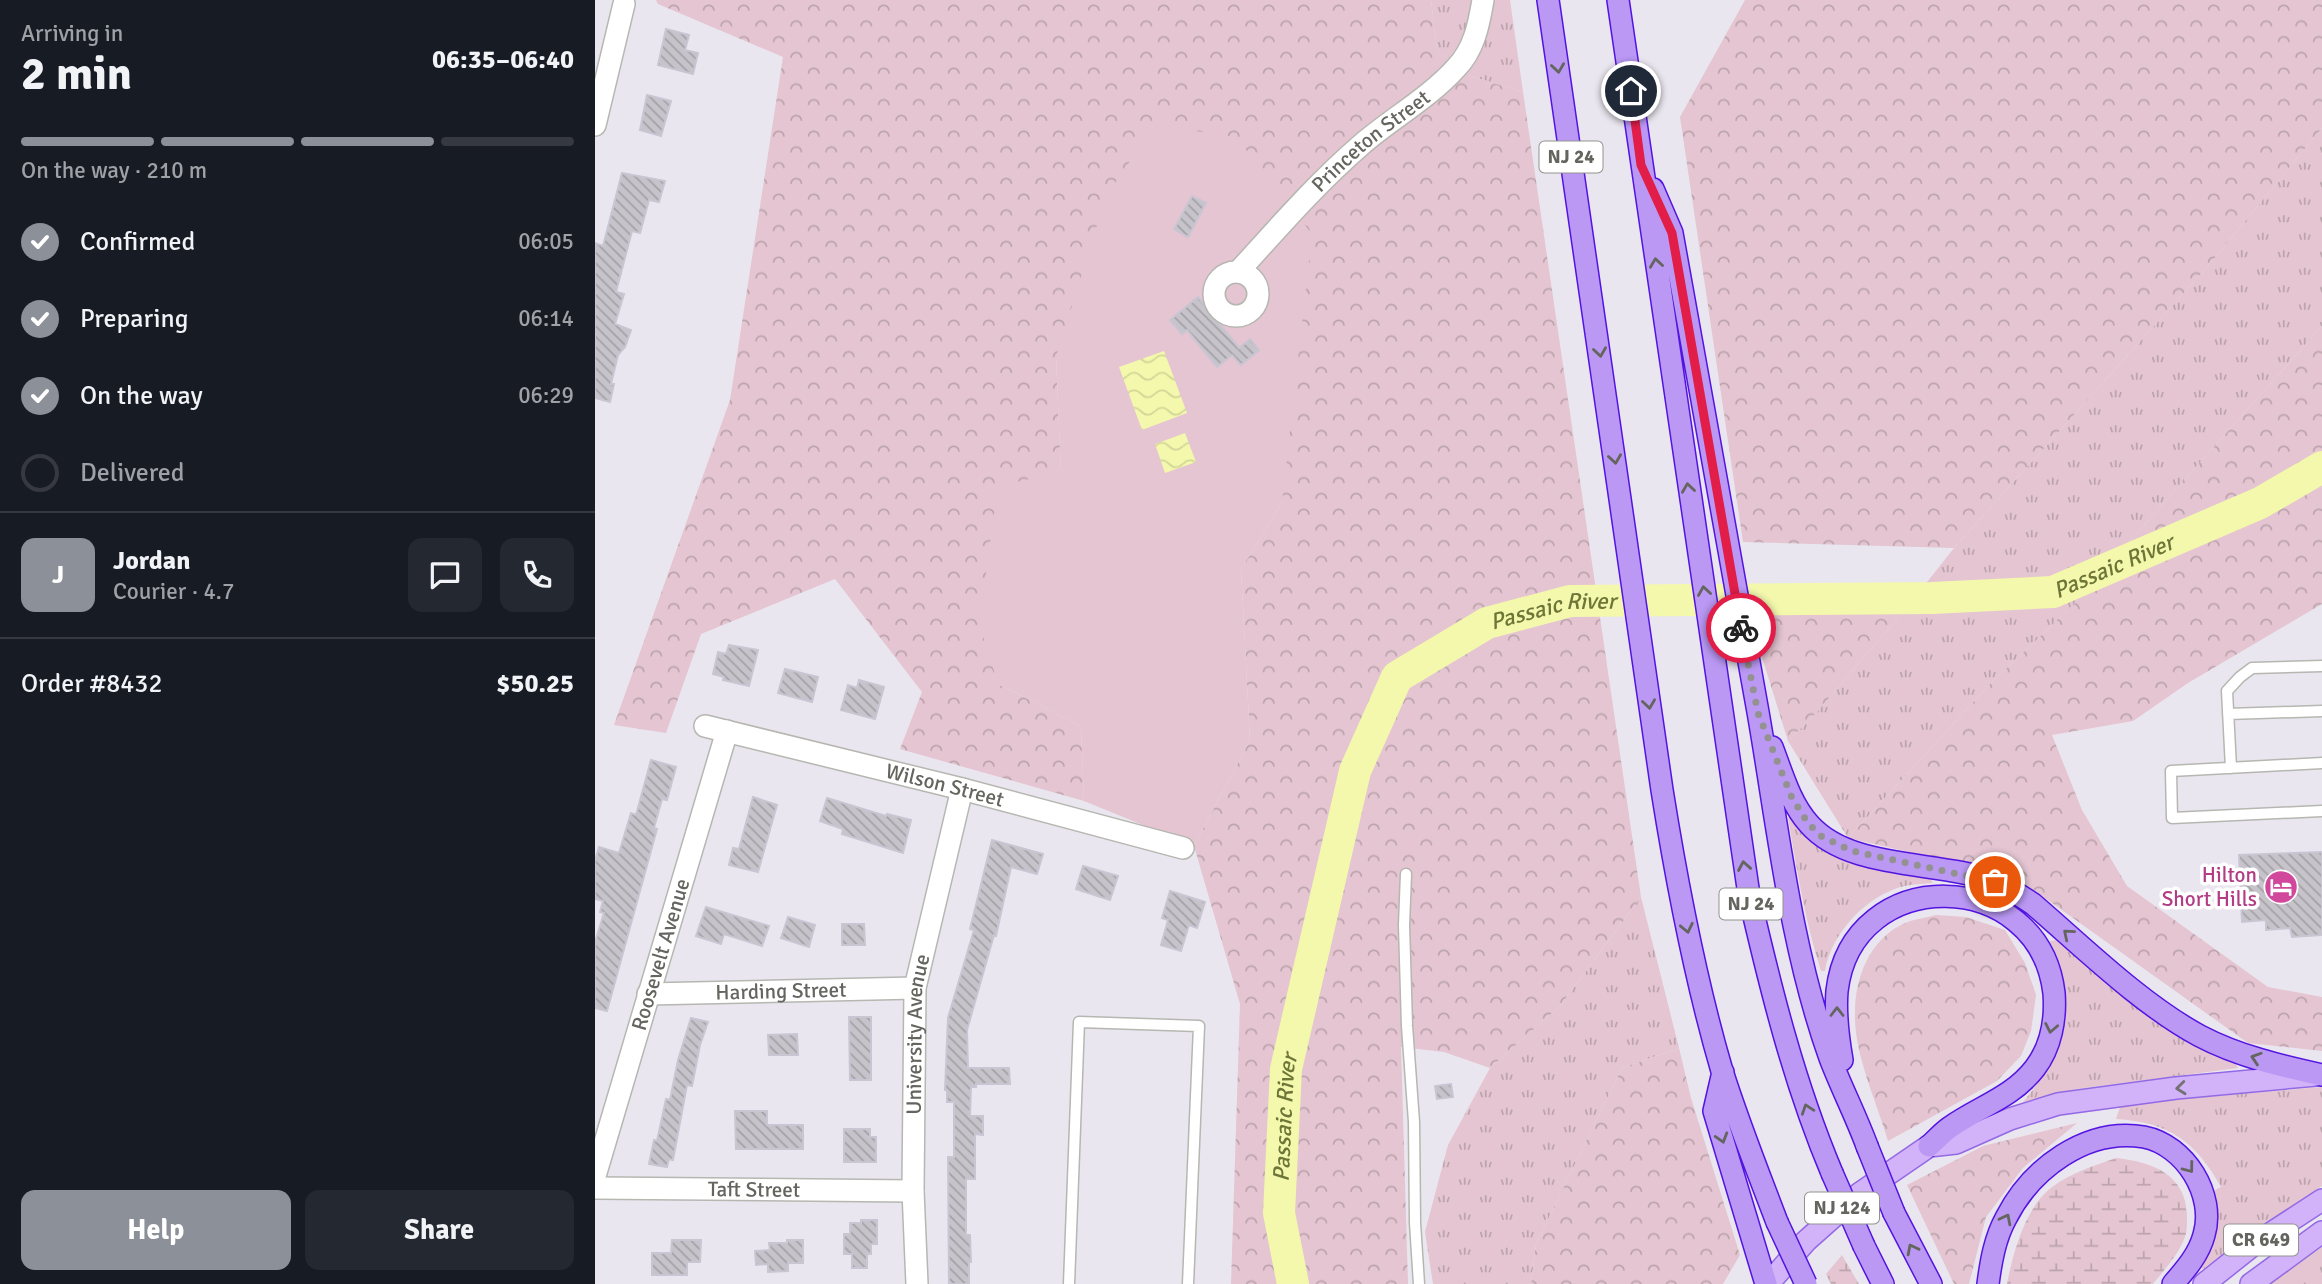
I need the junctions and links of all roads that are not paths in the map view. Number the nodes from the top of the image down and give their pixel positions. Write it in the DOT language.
graph roads {
  1 [pos="1483,0"];
  2 [pos="1548,0"];
  3 [pos="1618,0"];
  4 [pos="624,4"];
  5 [pos="595,125"];
  6 [pos="1641,165"];
  7 [pos="1238,272"];
  8 [pos="2322,666"];
  9 [pos="2322,711"];
  10 [pos="1758,713"];
  11 [pos="2228,714"];
  12 [pos="705,726"];
  13 [pos="727,731"];
  14 [pos="2322,763"];
  15 [pos="2231,768"];
  16 [pos="962,789"];
  17 [pos="2322,811"];
  18 [pos="1183,848"];
  19 [pos="1406,874"];
  20 [pos="915,988"];
  21 [pos="648,994"];
  22 [pos="1723,1072"];
  23 [pos="2322,1075"];
  24 [pos="1851,1103"];
  25 [pos="1929,1146"];
  26 [pos="595,1176"];
  27 [pos="595,1188"];
  28 [pos="913,1191"];
  29 [pos="2322,1200"];
  30 [pos="2322,1232"];
  31 [pos="917,1284"];
  32 [pos="1069,1284"];
  33 [pos="1188,1284"];
  34 [pos="1419,1284"];
  35 [pos="1767,1284"];
  36 [pos="1806,1284"];
  37 [pos="1883,1284"];
  38 [pos="1931,1284"];
  39 [pos="1988,1284"];
  40 [pos="2173,1284"];
  41 [pos="2204,1284"];
  42 [pos="2252,1284"];
  1 -- 7 [label="street, Princeton Street"];
  2 -- 22 [label="highway, NJ 24, one-way"];
  3 -- 6 [label="highway, NJ 24"];
  4 -- 5 [label="street"];
  6 -- 10 [label="highway"];
  37 -- 6 [label="highway, NJ 24, one-way, bridge"];
  8 -- 11 [label="lane"];
  9 -- 11 [label="lane"];
  23 -- 10 [label="highway, one-way"];
  10 -- 24 [label="highway"];
  11 -- 15 [label="lane"];
  12 -- 13 [label="street, Wilson Street"];
  13 -- 16 [label="street, Wilson Street"];
  13 -- 21 [label="street, Roosevelt Avenue"];
  14 -- 15 [label="lane"];
  15 -- 17 [label="lane"];
  16 -- 18 [label="street, Wilson Street"];
  16 -- 20 [label="street, University Avenue"];
  19 -- 34 [label="lane"];
  20 -- 21 [label="street, Harding Street"];
  20 -- 28 [label="street, University Avenue"];
  21 -- 26 [label="street, Roosevelt Avenue"];
  22 -- 35 [label="highway, one-way"];
  22 -- 36 [label="highway, NJ 24, bridge"];
  23 -- 25 [label="main road, one-way"];
  24 -- 25 [label="highway, NJ 124, one-way"];
  38 -- 24 [label="highway, NJ 124, one-way, bridge"];
  25 -- 35 [label="main road, NJ 124"];
  27 -- 28 [label="street, Taft Street"];
  28 -- 31 [label="street, University Avenue"];
  29 -- 41 [label="main road, CR 649"];
  30 -- 42 [label="main road, CR 649"];
  32 -- 33 [label="lane"];
  39 -- 40 [label="highway, one-way"];
}
